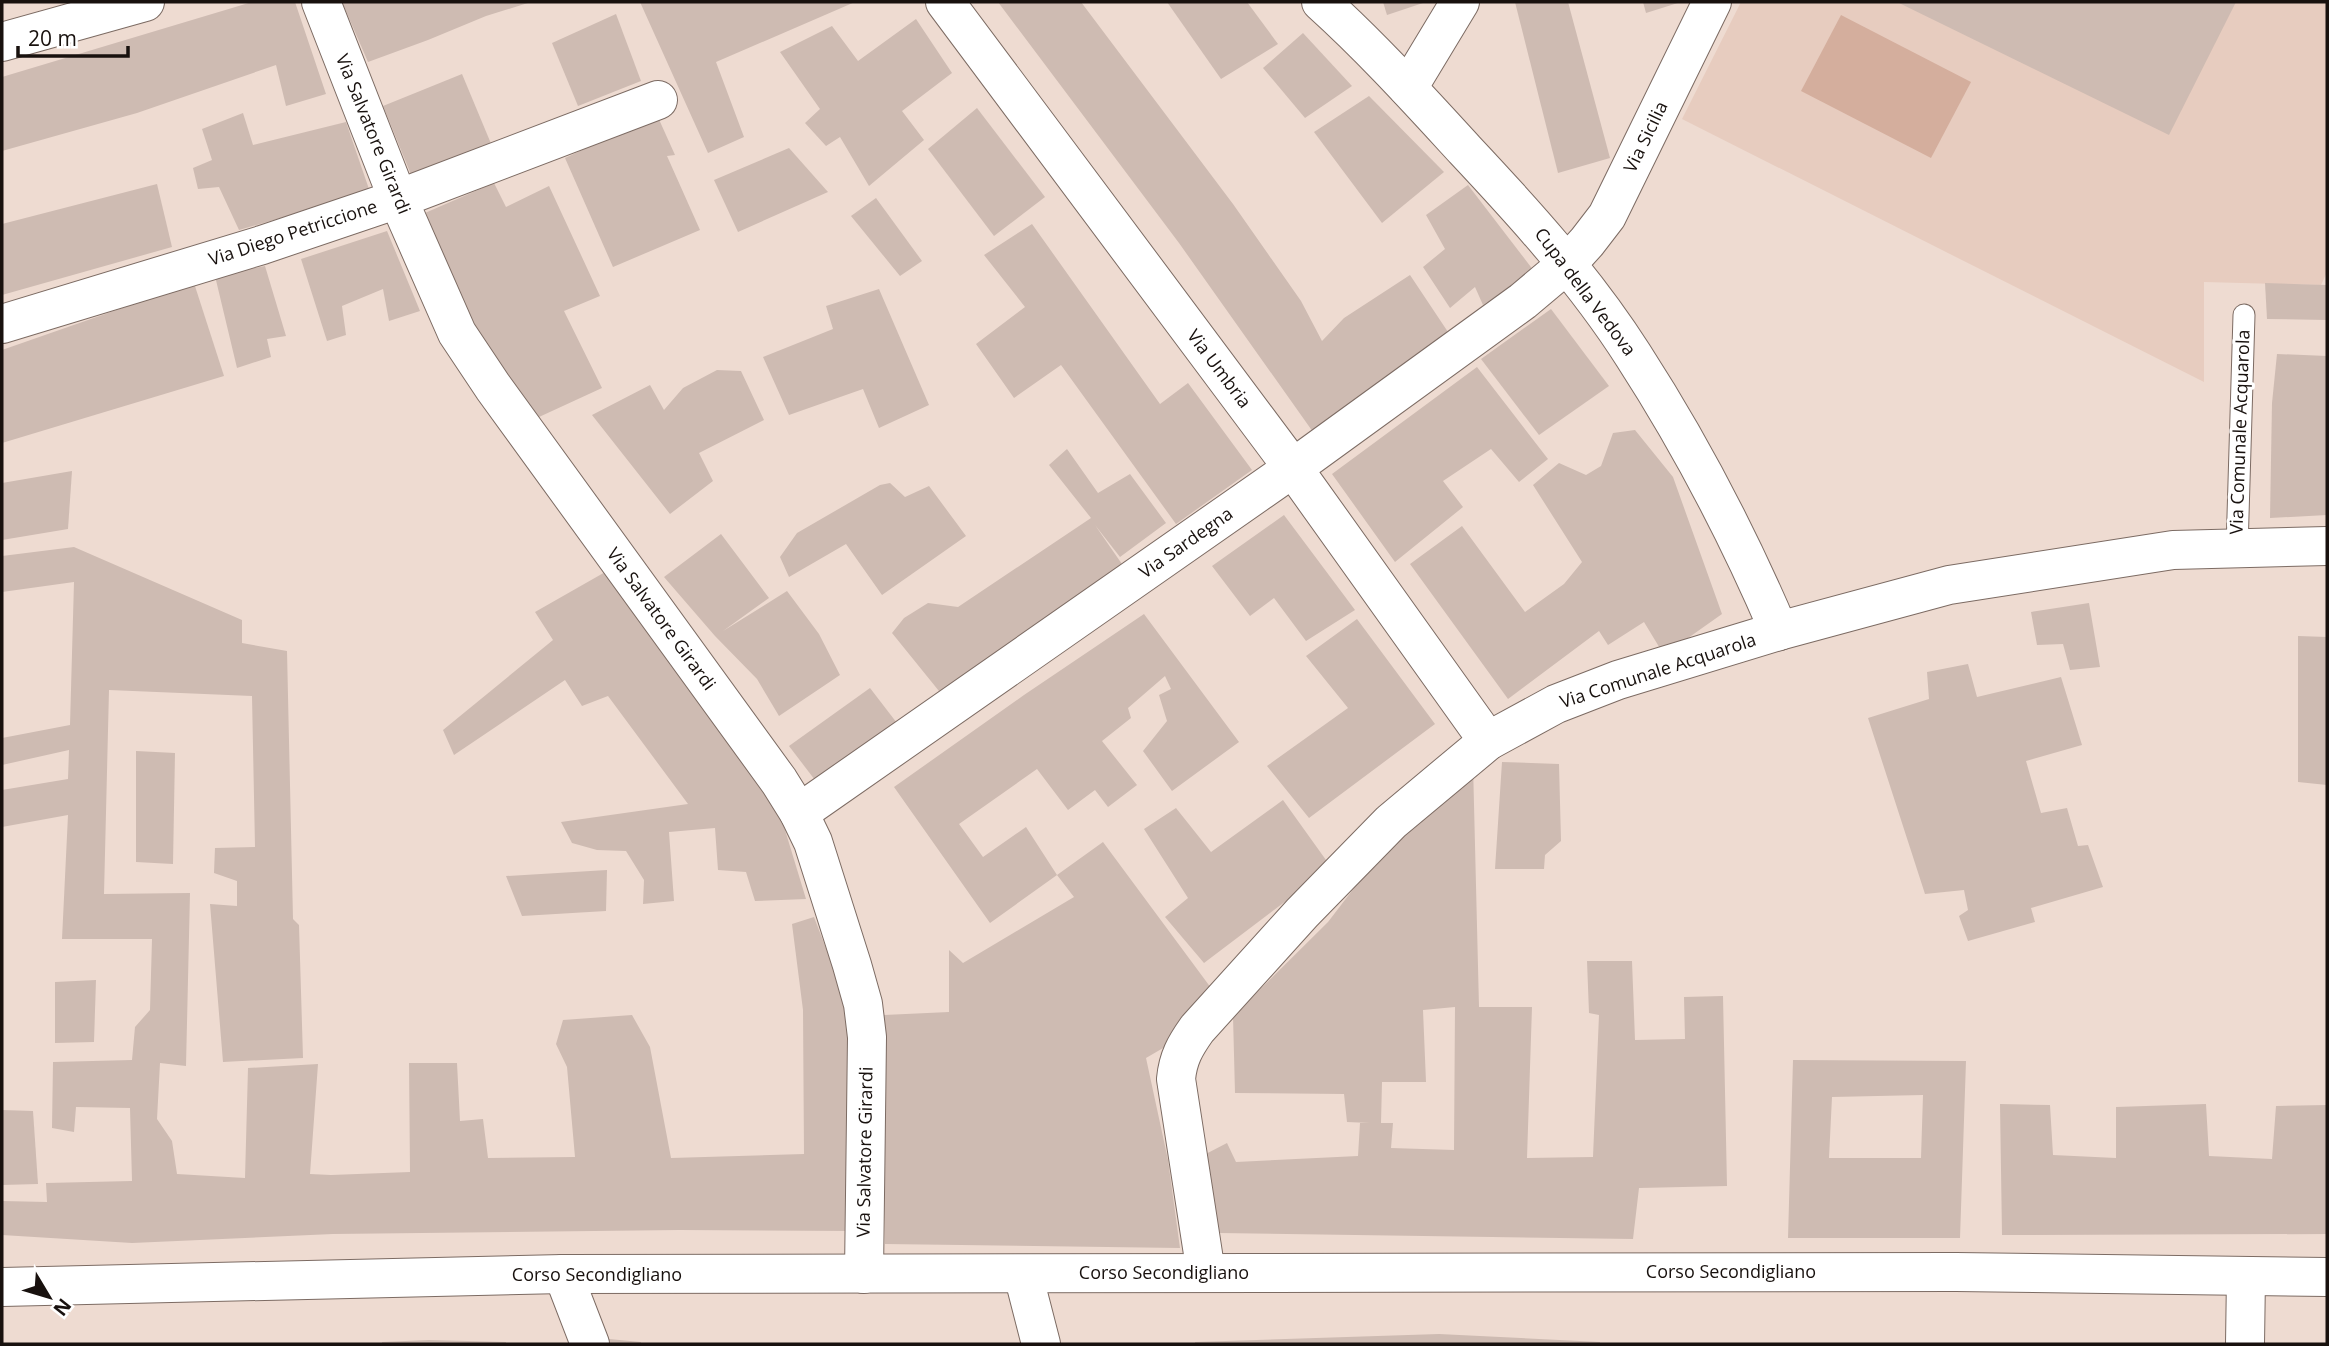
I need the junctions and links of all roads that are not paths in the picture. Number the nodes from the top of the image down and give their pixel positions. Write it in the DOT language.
graph roads {
  1 [pos="145,2"];
  2 [pos="321,2"];
  3 [pos="944,2"];
  4 [pos="1321,2"];
  5 [pos="1460,2"];
  6 [pos="1712,2"];
  7 [pos="2,42"];
  8 [pos="1408,88"];
  9 [pos="658,100"];
  10 [pos="398,199"];
  11 [pos="1567,264"];
  12 [pos="2244,315"];
  13 [pos="2,324"];
  14 [pos="1293,468"];
  15 [pos="2327,546"];
  16 [pos="2237,549"];
  17 [pos="1779,631"];
  18 [pos="1488,741"];
  19 [pos="799,813"];
  20 [pos="1206,1273"];
  21 [pos="563,1274"];
  22 [pos="864,1274"];
  23 [pos="1023,1274"];
  24 [pos="2246,1276"];
  25 [pos="2327,1277"];
  26 [pos="2,1287"];
  27 [pos="590,1344"];
  28 [pos="1041,1344"];
  29 [pos="2245,1344"];
  1 -- 7 [label="street"];
  2 -- 10 [label="street, Via Salvatore Girardi"];
  3 -- 14 [label="street, Via Umbria"];
  4 -- 8 [label="street, Cupa della Vedova"];
  5 -- 8 [label="street"];
  6 -- 11 [label="street, Via Sicilia"];
  8 -- 11 [label="street, Cupa della Vedova"];
  9 -- 10 [label="street, Via Diego Petriccione"];
  10 -- 13 [label="street, Via Diego Petriccione"];
  10 -- 19 [label="street, Via Salvatore Girardi"];
  11 -- 14 [label="street, Via Sardegna"];
  11 -- 17 [label="street, Cupa della Vedova"];
  12 -- 16 [label="lane, Via Comunale Acquarola"];
  14 -- 18 [label="street, Via Umbria"];
  14 -- 19 [label="street, Via Sardegna"];
  15 -- 16 [label="street, Via Comunale Acquarola"];
  16 -- 17 [label="street, Via Comunale Acquarola"];
  17 -- 18 [label="street, Via Comunale Acquarola"];
  18 -- 20 [label="street, Via Comunale Acquarola"];
  19 -- 22 [label="street, Via Salvatore Girardi"];
  20 -- 23 [label="street, Corso Secondigliano"];
  20 -- 24 [label="street, Corso Secondigliano"];
  21 -- 22 [label="street, Corso Secondigliano"];
  21 -- 26 [label="street, Corso Secondigliano"];
  21 -- 27 [label="street"];
  22 -- 23 [label="street, Corso Secondigliano"];
  23 -- 28 [label="street"];
  24 -- 25 [label="street, Corso Secondigliano"];
  24 -- 29 [label="street"];
}
